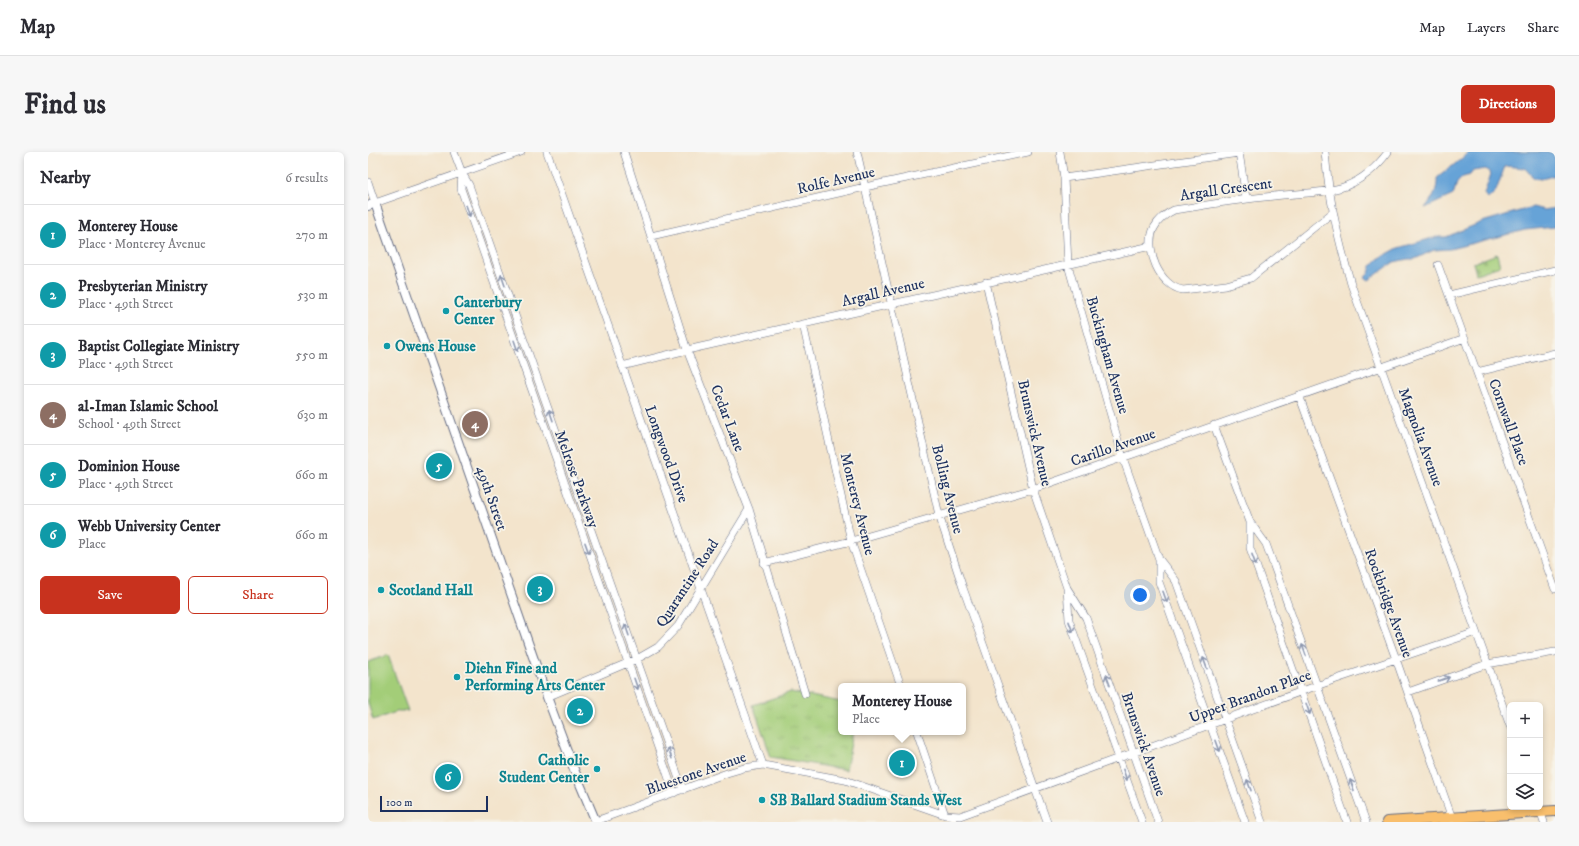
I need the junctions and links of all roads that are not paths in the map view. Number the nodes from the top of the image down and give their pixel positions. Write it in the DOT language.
graph roads {
  1 [pos="454,152"];
  2 [pos="521,152"];
  3 [pos="546,152"];
  4 [pos="624,152"];
  5 [pos="857,152"];
  6 [pos="1028,152"];
  7 [pos="1060,152"];
  8 [pos="1239,152"];
  9 [pos="1325,152"];
  10 [pos="1388,152"];
  11 [pos="462,173"];
  12 [pos="1064,178"];
  13 [pos="368,182"];
  14 [pos="865,187"];
  15 [pos="1328,190"];
  16 [pos="1246,198"];
  17 [pos="371,204"];
  18 [pos="1332,213"];
  19 [pos="651,236"];
  20 [pos="1151,246"];
  21 [pos="1068,264"];
  22 [pos="1438,265"];
  23 [pos="1555,270"];
  24 [pos="986,282"];
  25 [pos="1449,295"];
  26 [pos="891,304"];
  27 [pos="803,324"];
  28 [pos="1465,338"];
  29 [pos="687,350"];
  30 [pos="1555,353"];
  31 [pos="622,366"];
  32 [pos="1382,366"];
  33 [pos="1477,372"];
  34 [pos="1299,394"];
  35 [pos="1214,425"];
  36 [pos="1123,458"];
  37 [pos="1034,489"];
  38 [pos="749,509"];
  39 [pos="939,515"];
  40 [pos="1250,522"];
  41 [pos="851,541"];
  42 [pos="1159,559"];
  43 [pos="764,563"];
  44 [pos="701,587"];
  45 [pos="1067,588"];
  46 [pos="1555,589"];
  47 [pos="1476,632"];
  48 [pos="1555,652"];
  49 [pos="637,659"];
  50 [pos="1396,659"];
  51 [pos="628,663"];
  52 [pos="1488,664"];
  53 [pos="900,683"];
  54 [pos="1316,686"];
  55 [pos="1302,691"];
  56 [pos="1408,692"];
  57 [pos="806,694"];
  58 [pos="547,697"];
  59 [pos="1507,718"];
  60 [pos="1225,719"];
  61 [pos="1210,724"];
  62 [pos="918,735"];
  63 [pos="1134,752"];
  64 [pos="1118,757"];
  65 [pos="763,765"];
  66 [pos="1035,788"];
  67 [pos="683,790"];
  68 [pos="674,793"];
  69 [pos="1543,809"];
  70 [pos="1532,810"];
  71 [pos="1540,810"];
  72 [pos="1555,811"];
  73 [pos="945,815"];
  74 [pos="1453,820"];
  75 [pos="596,822"];
  76 [pos="1047,822"];
  77 [pos="1142,822"];
  78 [pos="1158,822"];
  79 [pos="1245,822"];
  80 [pos="1262,822"];
  81 [pos="1347,822"];
  82 [pos="1366,822"];
  83 [pos="1387,822"];
  84 [pos="1544,822"];
  1 -- 11 [label="street, Melrose Parkway"];
  2 -- 11 [label="street"];
  3 -- 31 [label="street, Longwood Drive"];
  4 -- 19 [label="street, Cedar Lane"];
  5 -- 14 [label="street, Bolling Avenue"];
  6 -- 14 [label="street, Rolfe Avenue"];
  7 -- 12 [label="street, Buckingham Avenue"];
  8 -- 12 [label="street"];
  8 -- 16 [label="street"];
  9 -- 15 [label="street, Magnolia Avenue"];
  10 -- 15 [label="street, Argall Crescent"];
  11 -- 17 [label="street"];
  49 -- 11 [label="street, Melrose Parkway, one-way"];
  11 -- 51 [label="street, Melrose Parkway, one-way"];
  12 -- 21 [label="street, Buckingham Avenue"];
  13 -- 17 [label="street, 49th Street"];
  14 -- 19 [label="street, Rolfe Avenue"];
  14 -- 26 [label="street, Bolling Avenue"];
  15 -- 16 [label="street, Argall Crescent"];
  15 -- 18 [label="street, Magnolia Avenue"];
  16 -- 20 [label="street, Argall Crescent"];
  17 -- 58 [label="street, 49th Street"];
  18 -- 20 [label="street"];
  18 -- 32 [label="street, Magnolia Avenue"];
  19 -- 29 [label="street, Cedar Lane"];
  20 -- 21 [label="street, Argall Avenue"];
  21 -- 24 [label="street, Argall Avenue"];
  21 -- 36 [label="street, Buckingham Avenue"];
  22 -- 25 [label="street, Cornwall Place"];
  23 -- 25 [label="street"];
  24 -- 26 [label="street, Argall Avenue"];
  24 -- 37 [label="street, Brunswick Avenue"];
  25 -- 28 [label="street, Cornwall Place"];
  26 -- 27 [label="street, Argall Avenue"];
  26 -- 39 [label="street, Bolling Avenue"];
  27 -- 29 [label="street, Argall Avenue"];
  27 -- 41 [label="street, Monterey Avenue"];
  28 -- 32 [label="street, Carillo Avenue"];
  28 -- 33 [label="street, Cornwall Place"];
  29 -- 31 [label="street, Argall Avenue"];
  29 -- 38 [label="street, Cedar Lane"];
  30 -- 33 [label="street"];
  31 -- 44 [label="street, Longwood Drive"];
  32 -- 34 [label="street, Carillo Avenue"];
  32 -- 47 [label="street, Magnolia Avenue"];
  33 -- 46 [label="street, Cornwall Place"];
  34 -- 35 [label="street, Carillo Avenue"];
  34 -- 50 [label="street, Rockbridge Avenue"];
  35 -- 36 [label="street, Carillo Avenue"];
  35 -- 40 [label="street"];
  36 -- 37 [label="street, Carillo Avenue"];
  36 -- 42 [label="street, Buckingham Avenue"];
  37 -- 39 [label="street, Carillo Avenue"];
  37 -- 45 [label="street, Brunswick Avenue"];
  38 -- 43 [label="street, Cedar Lane"];
  38 -- 44 [label="street, Quarantine Road"];
  39 -- 41 [label="street, Carillo Avenue"];
  39 -- 66 [label="street, Bolling Avenue"];
  54 -- 40 [label="street, one-way"];
  40 -- 55 [label="street, one-way"];
  41 -- 43 [label="street, Carillo Avenue"];
  41 -- 53 [label="street, Monterey Avenue"];
  60 -- 42 [label="street, Buckingham Avenue, one-way"];
  42 -- 61 [label="street, Buckingham Avenue, one-way"];
  43 -- 57 [label="street, Cedar Lane"];
  44 -- 49 [label="street, Quarantine Road"];
  44 -- 65 [label="street, Longwood Drive"];
  63 -- 45 [label="street, Brunswick Avenue, one-way"];
  45 -- 64 [label="street, Brunswick Avenue, one-way"];
  47 -- 50 [label="street, Upper Brandon Place"];
  47 -- 52 [label="street, Magnolia Avenue"];
  48 -- 52 [label="street"];
  49 -- 51 [label="street, Quarantine Road"];
  67 -- 49 [label="street, Melrose Parkway, one-way"];
  50 -- 54 [label="street, Upper Brandon Place"];
  50 -- 56 [label="street, Rockbridge Avenue"];
  51 -- 58 [label="street, Quarantine Road"];
  51 -- 68 [label="street, Melrose Parkway, one-way"];
  56 -- 52 [label="street, one-way"];
  52 -- 59 [label="street, Magnolia Avenue"];
  54 -- 55 [label="street, Upper Brandon Place"];
  82 -- 54 [label="street, one-way"];
  55 -- 60 [label="street, Upper Brandon Place"];
  55 -- 81 [label="street, one-way"];
  56 -- 74 [label="street, Rockbridge Avenue"];
  58 -- 75 [label="street, 49th Street"];
  60 -- 61 [label="street, Upper Brandon Place"];
  80 -- 60 [label="street, Buckingham Avenue, one-way"];
  61 -- 63 [label="street, Upper Brandon Place"];
  61 -- 79 [label="street, Buckingham Avenue, one-way"];
  62 -- 73 [label="street"];
  63 -- 64 [label="street, Upper Brandon Place"];
  63 -- 78 [label="street, Brunswick Avenue"];
  64 -- 66 [label="street, Upper Brandon Place"];
  64 -- 77 [label="street, Brunswick Avenue, one-way"];
  65 -- 67 [label="street, Bluestone Avenue"];
  65 -- 73 [label="street, Bluestone Avenue"];
  66 -- 73 [label="street, Bluestone Avenue"];
  66 -- 76 [label="street, Bolling Avenue"];
  67 -- 68 [label="street, Bluestone Avenue"];
  68 -- 75 [label="street, Bluestone Avenue"];
  69 -- 72 [label="main road"];
  70 -- 74 [label="main road"];
  71 -- 84 [label="street"];
  74 -- 83 [label="main road"];
}
